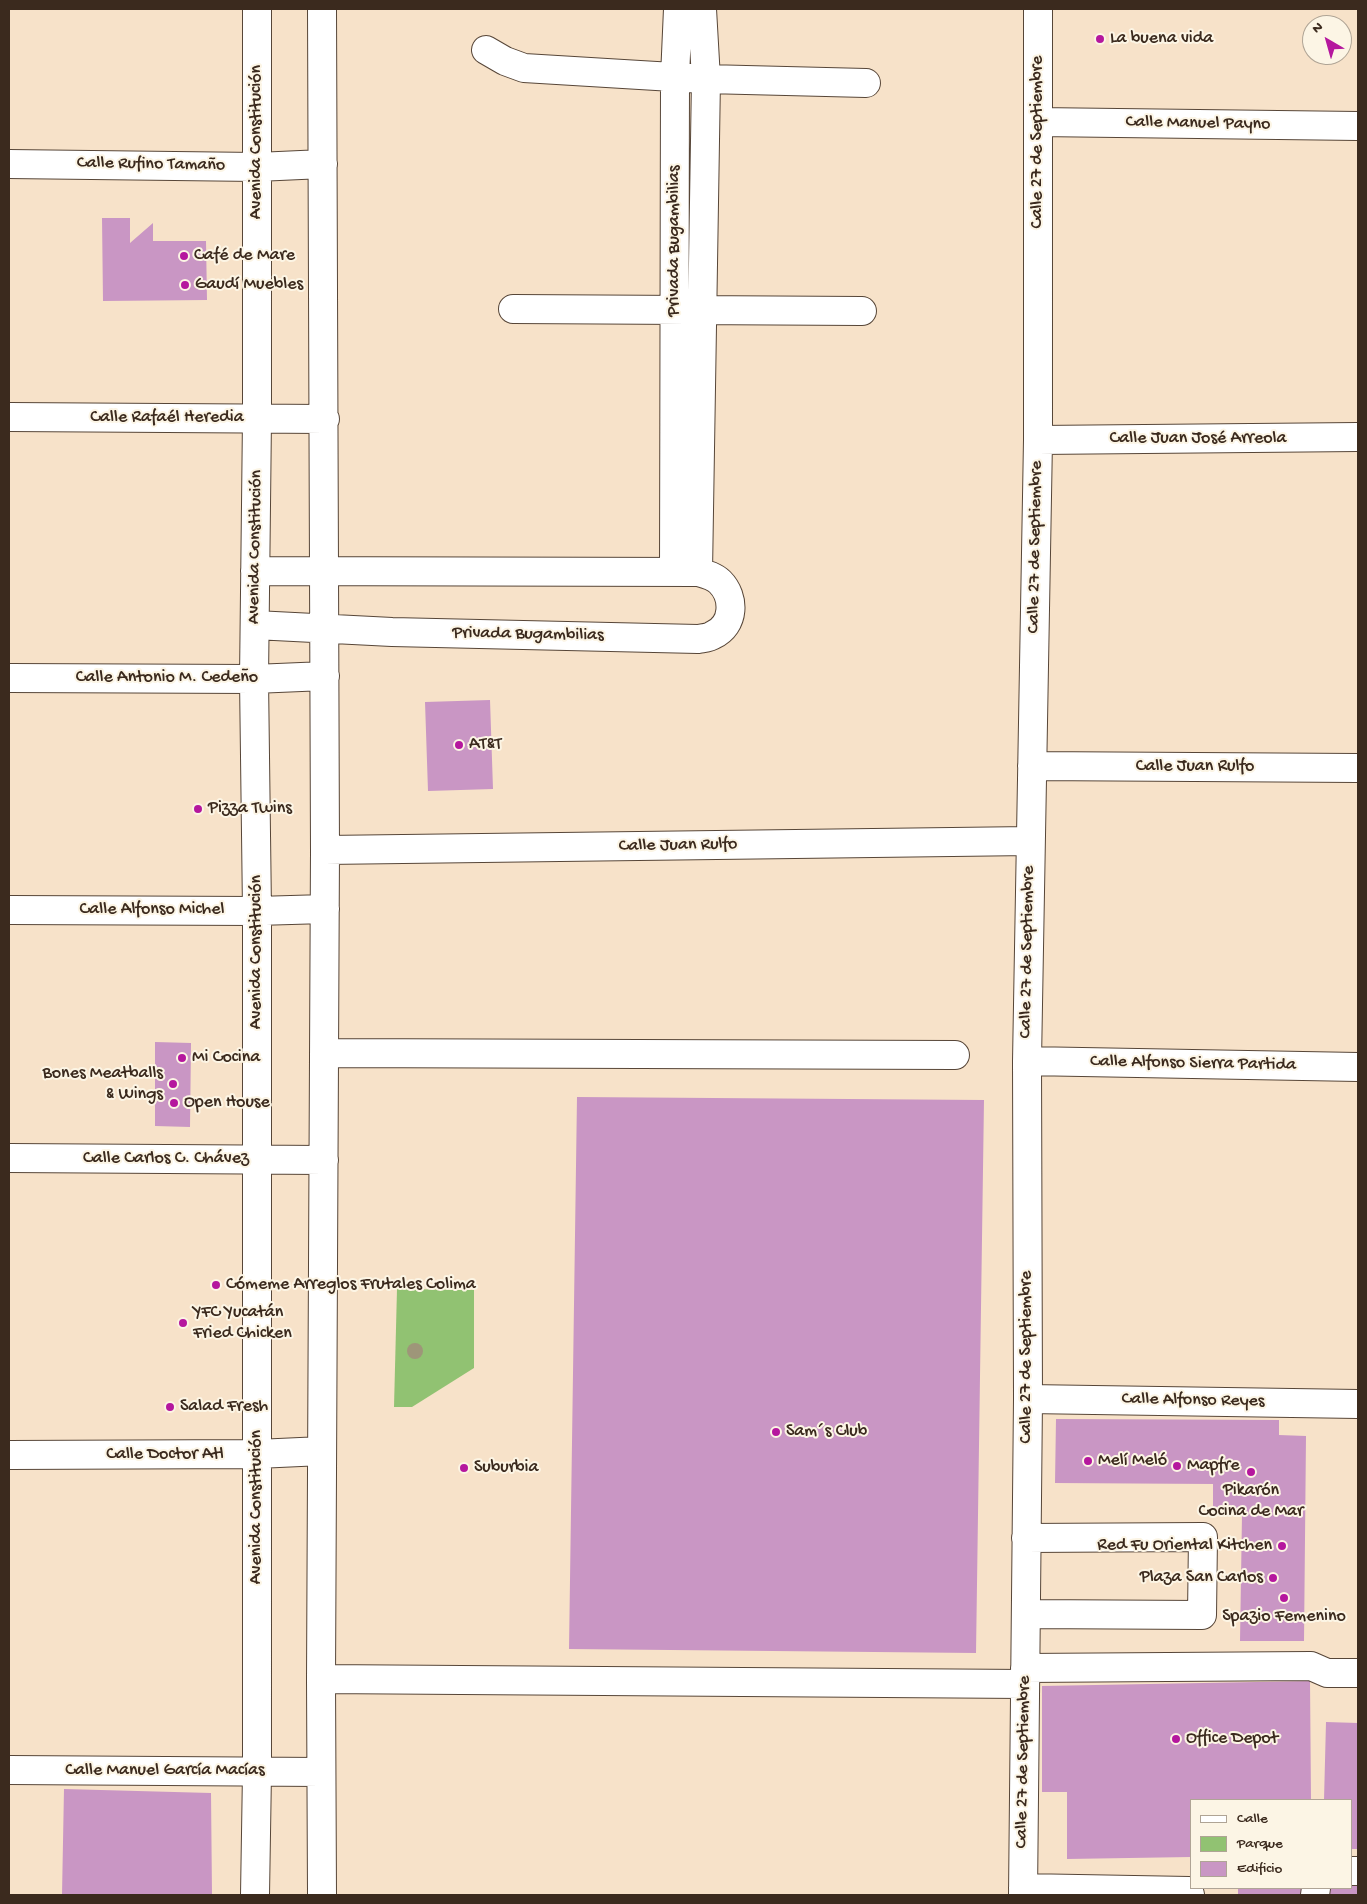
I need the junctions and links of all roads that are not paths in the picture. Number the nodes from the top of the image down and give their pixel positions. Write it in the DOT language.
graph roads {
  1 [pos="257,9"];
  2 [pos="322,9"];
  3 [pos="678,9"];
  4 [pos="702,9"];
  5 [pos="1038,9"];
  6 [pos="486,50"];
  7 [pos="675,77"];
  8 [pos="706,80"];
  9 [pos="866,83"];
  10 [pos="1038,122"];
  11 [pos="1358,126"];
  12 [pos="9,164"];
  13 [pos="323,164"];
  14 [pos="257,167"];
  15 [pos="513,309"];
  16 [pos="675,309"];
  17 [pos="703,310"];
  18 [pos="862,311"];
  19 [pos="9,418"];
  20 [pos="257,418"];
  21 [pos="325,419"];
  22 [pos="1358,437"];
  23 [pos="1038,440"];
  24 [pos="688,473"];
  25 [pos="255,570"];
  26 [pos="326,571"];
  27 [pos="686,571"];
  28 [pos="255,625"];
  29 [pos="325,629"];
  30 [pos="324,676"];
  31 [pos="9,678"];
  32 [pos="254,678"];
  33 [pos="1032,766"];
  34 [pos="1358,768"];
  35 [pos="1030,841"];
  36 [pos="326,850"];
  37 [pos="325,909"];
  38 [pos="9,910"];
  39 [pos="257,911"];
  40 [pos="325,1053"];
  41 [pos="955,1055"];
  42 [pos="1027,1061"];
  43 [pos="1358,1067"];
  44 [pos="9,1158"];
  45 [pos="257,1159"];
  46 [pos="324,1160"];
  47 [pos="1028,1398"];
  48 [pos="1358,1404"];
  49 [pos="322,1451"];
  50 [pos="257,1454"];
  51 [pos="9,1455"];
  52 [pos="1026,1538"];
  53 [pos="1026,1614"];
  54 [pos="1358,1673"];
  55 [pos="1025,1676"];
  56 [pos="321,1679"];
  57 [pos="9,1770"];
  58 [pos="257,1772"];
  59 [pos="321,1772"];
  60 [pos="1023,1892"];
  61 [pos="1074,1892"];
  62 [pos="254,1895"];
  63 [pos="322,1895"];
  64 [pos="1190,1895"];
  1 -- 14 [label="street, Avenida Constitución"];
  2 -- 13 [label="street"];
  3 -- 7 [label="street, Privada Bugambilias"];
  4 -- 8 [label="street, Privada Bugambilias"];
  5 -- 10 [label="street, Calle 27 de Septiembre"];
  6 -- 7 [label="street"];
  7 -- 8 [label="street"];
  7 -- 16 [label="street, Privada Bugambilias"];
  8 -- 9 [label="street"];
  8 -- 17 [label="street, Privada Bugambilias"];
  10 -- 11 [label="street, Calle Manuel Payno"];
  10 -- 23 [label="street, Calle 27 de Septiembre"];
  12 -- 14 [label="street, Calle Rufino Tamaño"];
  13 -- 14 [label="street, Calle Rufino Tamaño"];
  13 -- 21 [label="street"];
  14 -- 20 [label="street, Avenida Constitución"];
  15 -- 16 [label="street"];
  16 -- 17 [label="street"];
  16 -- 24 [label="street, Privada Bugambilias"];
  17 -- 18 [label="street"];
  17 -- 24 [label="street, Privada Bugambilias"];
  19 -- 20 [label="street, Calle Rafaél Heredia"];
  20 -- 21 [label="street, Calle Rafaél Heredia"];
  20 -- 25 [label="street, Avenida Constitución"];
  21 -- 26 [label="street"];
  22 -- 23 [label="street, Calle Juan José Arreola"];
  23 -- 33 [label="street, Calle 27 de Septiembre"];
  24 -- 27 [label="street, Privada Bugambilias"];
  25 -- 26 [label="street, Privada Bugambilias"];
  25 -- 28 [label="street, Avenida Constitución"];
  26 -- 27 [label="street, Privada Bugambilias"];
  26 -- 29 [label="street"];
  27 -- 29 [label="street, Privada Bugambilias"];
  28 -- 29 [label="street, Privada Bugambilias"];
  28 -- 32 [label="street, Avenida Constitución"];
  29 -- 30 [label="street"];
  30 -- 32 [label="street, Calle Antonio M. Cedeño"];
  30 -- 36 [label="street"];
  31 -- 32 [label="street, Calle Antonio M. Cedeño"];
  32 -- 39 [label="street, Avenida Constitución"];
  33 -- 34 [label="street, Calle Juan Rulfo"];
  33 -- 35 [label="street, Calle 27 de Septiembre"];
  35 -- 36 [label="street, Calle Juan Rulfo"];
  35 -- 42 [label="street, Calle 27 de Septiembre"];
  36 -- 37 [label="street"];
  37 -- 39 [label="street, Calle Alfonso Michel"];
  37 -- 40 [label="street"];
  38 -- 39 [label="street, Calle Alfonso Michel"];
  39 -- 45 [label="street, Avenida Constitución"];
  40 -- 41 [label="street"];
  40 -- 46 [label="street"];
  42 -- 43 [label="street, Calle Alfonso Sierra Partida"];
  42 -- 47 [label="street, Calle 27 de Septiembre"];
  44 -- 45 [label="street, Calle Carlos C. Chávez"];
  45 -- 46 [label="street, Calle Carlos C. Chávez"];
  45 -- 50 [label="street, Avenida Constitución"];
  46 -- 49 [label="street"];
  47 -- 48 [label="street, Calle Alfonso Reyes"];
  47 -- 52 [label="street, Calle 27 de Septiembre"];
  49 -- 50 [label="street, Calle Doctor Atl"];
  49 -- 56 [label="street"];
  50 -- 51 [label="street, Calle Doctor Atl"];
  50 -- 58 [label="street, Avenida Constitución"];
  52 -- 53 [label="street, Calle 27 de Septiembre"];
  52 -- 53 [label="street"];
  53 -- 55 [label="street, Calle 27 de Septiembre"];
  54 -- 55 [label="street"];
  55 -- 56 [label="street"];
  55 -- 60 [label="street, Calle 27 de Septiembre"];
  56 -- 59 [label="street"];
  57 -- 58 [label="street, Calle Manuel García Macías"];
  58 -- 59 [label="street, Calle Manuel García Macías"];
  58 -- 62 [label="street, Avenida Constitución"];
  59 -- 63 [label="street"];
  60 -- 61 [label="street"];
  61 -- 64 [label="street"];
}
